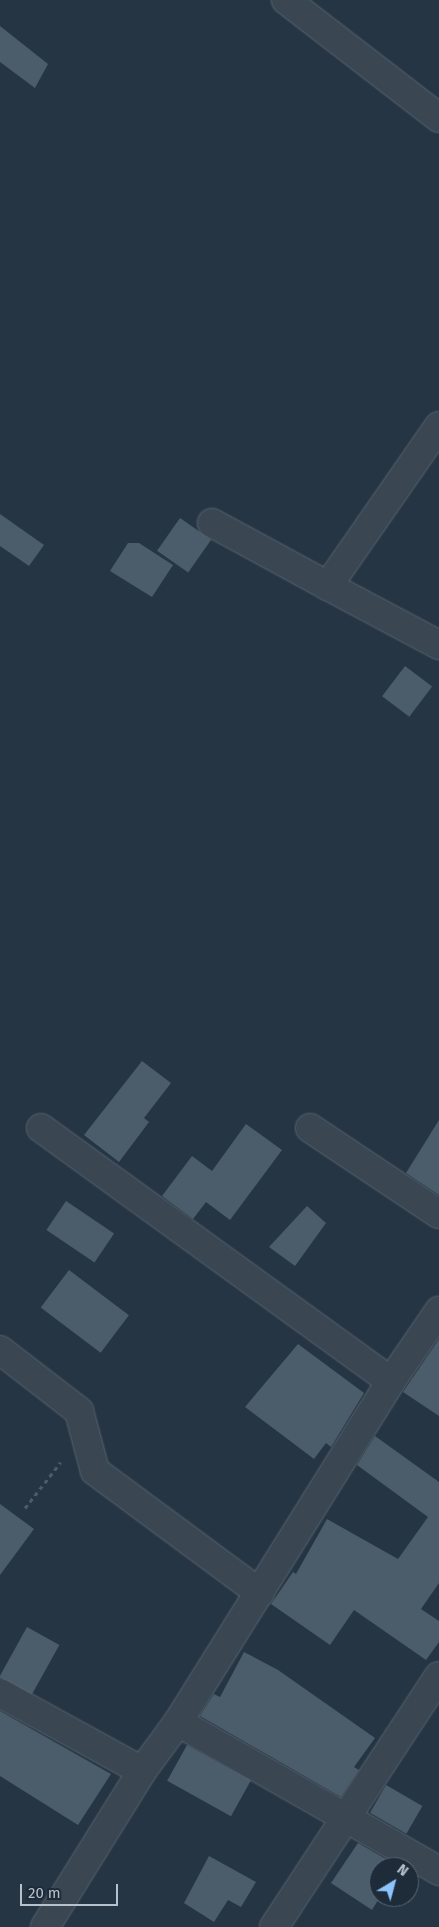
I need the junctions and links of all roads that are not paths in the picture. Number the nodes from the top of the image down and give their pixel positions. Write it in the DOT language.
graph roads {
  1 [pos="286,0"];
  2 [pos="439,118"];
  3 [pos="439,426"];
  4 [pos="212,524"];
  5 [pos="328,586"];
  6 [pos="439,645"];
  7 [pos="41,1128"];
  8 [pos="310,1128"];
  9 [pos="439,1214"];
  10 [pos="439,1311"];
  11 [pos="0,1350"];
  12 [pos="391,1381"];
  13 [pos="260,1592"];
  14 [pos="439,1676"];
  15 [pos="0,1693"];
  16 [pos="178,1722"];
  17 [pos="142,1771"];
  18 [pos="348,1819"];
  19 [pos="439,1871"];
  20 [pos="45,1927"];
  21 [pos="274,1927"];
  1 -- 2 [label="street"];
  3 -- 5 [label="street"];
  4 -- 5 [label="street"];
  5 -- 6 [label="street"];
  7 -- 12 [label="street"];
  8 -- 9 [label="street"];
  10 -- 12 [label="street"];
  11 -- 13 [label="street"];
  12 -- 13 [label="street"];
  13 -- 16 [label="street"];
  14 -- 18 [label="street"];
  15 -- 17 [label="street"];
  16 -- 17 [label="street"];
  16 -- 18 [label="street"];
  17 -- 20 [label="street"];
  18 -- 19 [label="street"];
  18 -- 21 [label="street"];
}
